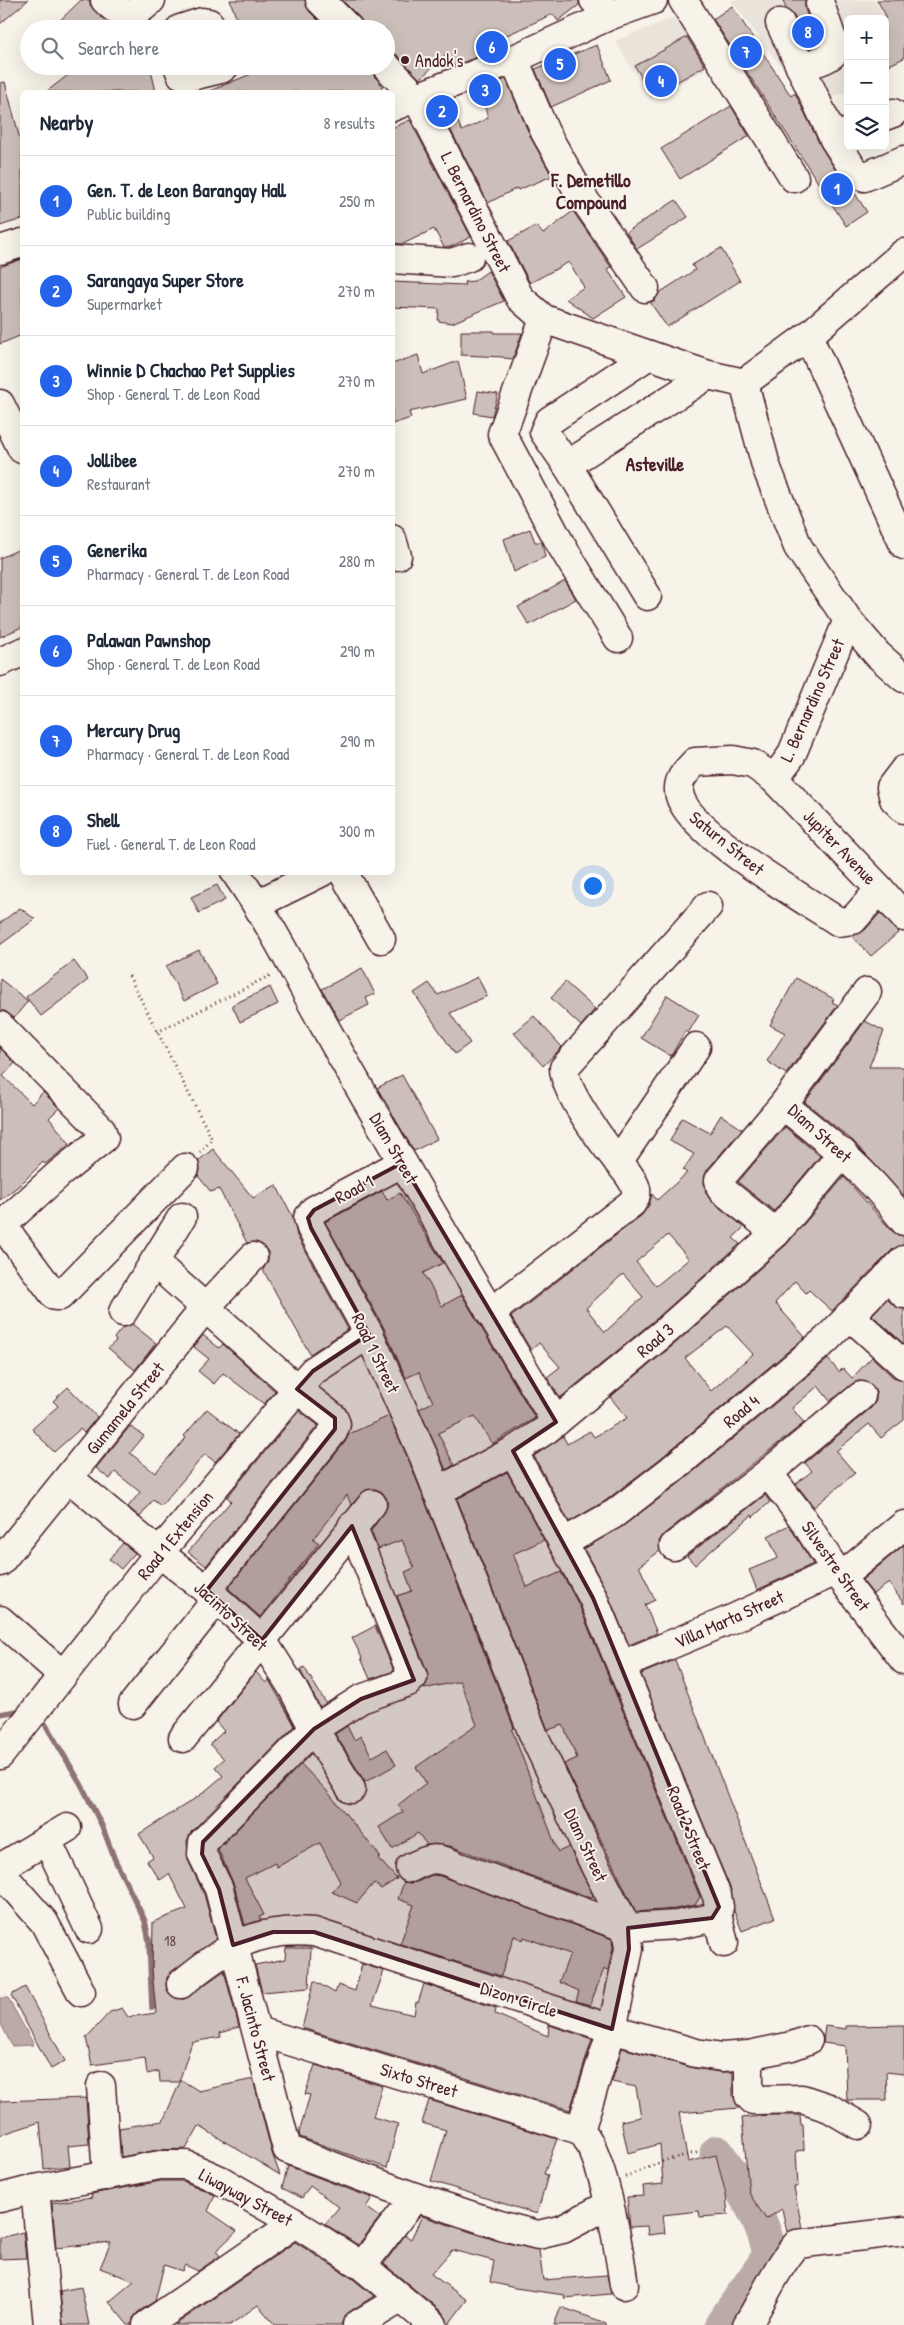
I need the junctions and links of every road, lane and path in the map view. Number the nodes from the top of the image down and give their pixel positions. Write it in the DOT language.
graph roads {
  1 [pos="105,0"];
  2 [pos="151,0"];
  3 [pos="320,0"];
  4 [pos="653,0"];
  5 [pos="683,0"];
  6 [pos="820,4"];
  7 [pos="603,8"];
  8 [pos="340,20"];
  9 [pos="780,23"];
  10 [pos="514,59"];
  11 [pos="800,67"];
  12 [pos="184,75"];
  13 [pos="390,75"];
  14 [pos="215,77"];
  15 [pos="404,102"];
  16 [pos="841,135"];
  17 [pos="904,160"];
  18 [pos="794,178"];
  19 [pos="20,244"];
  20 [pos="0,250"];
  21 [pos="903,256"];
  22 [pos="469,257"];
  23 [pos="395,259"];
  24 [pos="645,288"];
  25 [pos="544,319"];
  26 [pos="808,336"];
  27 [pos="649,355"];
  28 [pos="708,375"];
  29 [pos="744,383"];
  30 [pos="0,404"];
  31 [pos="12,441"];
  32 [pos="567,465"];
  33 [pos="904,545"];
  34 [pos="647,596"];
  35 [pos="848,620"];
  36 [pos="618,638"];
  37 [pos="20,653"];
  38 [pos="0,662"];
  39 [pos="904,678"];
  40 [pos="904,770"];
  41 [pos="774,779"];
  42 [pos="904,809"];
  43 [pos="237,875"];
  44 [pos="316,875"];
  45 [pos="345,875"];
  46 [pos="880,889"];
  47 [pos="257,904"];
  48 [pos="708,906"];
  49 [pos="904,917"];
  50 [pos="382,939"];
  51 [pos="292,964"];
  52 [pos="130,976"];
  53 [pos="867,992"];
  54 [pos="0,1026"];
  55 [pos="157,1032"];
  56 [pos="696,1047"];
  57 [pos="783,1105"];
  58 [pos="843,1153"];
  59 [pos="618,1162"];
  60 [pos="402,1163"];
  61 [pos="185,1168"];
  62 [pos="182,1217"];
  63 [pos="308,1218"];
  64 [pos="904,1221"];
  65 [pos="1,1226"];
  66 [pos="776,1234"];
  67 [pos="253,1257"];
  68 [pos="154,1262"];
  69 [pos="898,1277"];
  70 [pos="205,1308"];
  71 [pos="124,1312"];
  72 [pos="490,1313"];
  73 [pos="849,1315"];
  74 [pos="369,1334"];
  75 [pos="904,1365"];
  76 [pos="297,1389"];
  77 [pos="861,1396"];
  78 [pos="556,1422"];
  79 [pos="513,1451"];
  80 [pos="768,1474"];
  81 [pos="69,1478"];
  82 [pos="437,1492"];
  83 [pos="372,1504"];
  84 [pos="904,1525"];
  85 [pos="352,1526"];
  86 [pos="563,1543"];
  87 [pos="674,1546"];
  88 [pos="159,1553"];
  89 [pos="0,1562"];
  90 [pos="838,1574"];
  91 [pos="212,1594"];
  92 [pos="0,1620"];
  93 [pos="262,1640"];
  94 [pos="904,1660"];
  95 [pos="622,1665"];
  96 [pos="63,1674"];
  97 [pos="133,1704"];
  98 [pos="314,1729"];
  99 [pos="183,1738"];
  100 [pos="0,1755"];
  101 [pos="351,1789"];
  102 [pos="410,1868"];
  103 [pos="0,1870"];
  104 [pos="717,1914"];
  105 [pos="628,1928"];
  106 [pos="89,1929"];
  107 [pos="724,1943"];
  108 [pos="233,1945"];
  109 [pos="181,1984"];
  110 [pos="81,1992"];
  111 [pos="612,2029"];
  112 [pos="257,2031"];
  113 [pos="808,2040"];
  114 [pos="749,2055"];
  115 [pos="101,2086"];
  116 [pos="858,2125"];
  117 [pos="580,2130"];
  118 [pos="700,2152"];
  119 [pos="107,2176"];
  120 [pos="35,2189"];
  121 [pos="606,2195"];
  122 [pos="415,2197"];
  123 [pos="0,2198"];
  124 [pos="296,2223"];
  125 [pos="904,2231"];
  126 [pos="362,2266"];
  127 [pos="624,2285"];
  128 [pos="400,2299"];
  129 [pos="48,2325"];
  130 [pos="147,2325"];
  131 [pos="357,2325"];
  132 [pos="433,2325"];
  133 [pos="747,2325"];
  1 -- 2 [label="street"];
  3 -- 8 [label="street"];
  4 -- 7 [label="street"];
  5 -- 18 [label="street"];
  6 -- 11 [label="street"];
  7 -- 10 [label="street"];
  9 -- 11 [label="street"];
  10 -- 15 [label="street"];
  10 -- 24 [label="street"];
  11 -- 16 [label="street"];
  12 -- 14 [label="street"];
  13 -- 15 [label="street, L. Bernardino Street"];
  15 -- 25 [label="street, L. Bernardino Street"];
  16 -- 17 [label="street"];
  19 -- 20 [label="street"];
  21 -- 26 [label="street"];
  22 -- 23 [label="street"];
  25 -- 27 [label="street"];
  25 -- 36 [label="street"];
  26 -- 29 [label="street"];
  26 -- 33 [label="street"];
  27 -- 28 [label="street"];
  27 -- 32 [label="street"];
  28 -- 29 [label="street"];
  28 -- 32 [label="street"];
  29 -- 35 [label="street"];
  30 -- 31 [label="street"];
  32 -- 34 [label="street"];
  35 -- 39 [label="street"];
  35 -- 41 [label="street, L. Bernardino Street"];
  37 -- 38 [label="street"];
  40 -- 42 [label="street"];
  41 -- 46 [label="street, Jupiter Avenue"];
  41 -- 46 [label="street, Saturn Street"];
  43 -- 47 [label="street, Diam Street"];
  44 -- 47 [label="street"];
  45 -- 50 [label="street"];
  46 -- 49 [label="street, Jupiter Avenue"];
  47 -- 51 [label="street, Diam Street"];
  48 -- 59 [label="street"];
  51 -- 55 [label="path"];
  51 -- 60 [label="street, Diam Street"];
  52 -- 55 [label="path"];
  53 -- 57 [label="street, Diam Street"];
  54 -- 65 [label="street"];
  55 -- 61 [label="path"];
  56 -- 59 [label="street"];
  57 -- 58 [label="street, Diam Street"];
  57 -- 66 [label="street"];
  58 -- 64 [label="street, Diam Street"];
  58 -- 66 [label="street, Road 3"];
  59 -- 72 [label="street"];
  60 -- 63 [label="street, Road 1"];
  60 -- 72 [label="street, Diam Street"];
  61 -- 65 [label="street"];
  62 -- 68 [label="street"];
  63 -- 74 [label="street, Road 1 Street"];
  66 -- 78 [label="street, Road 3"];
  67 -- 70 [label="street, Gumamela Street"];
  68 -- 70 [label="street"];
  68 -- 71 [label="street"];
  69 -- 73 [label="street, Road 4"];
  70 -- 76 [label="street"];
  70 -- 81 [label="street, Gumamela Street"];
  72 -- 78 [label="street, Diam Street"];
  73 -- 75 [label="street"];
  73 -- 86 [label="street, Road 4"];
  74 -- 76 [label="street, Road 1 Extension"];
  74 -- 82 [label="street, Road 1 Street"];
  76 -- 88 [label="street, Road 1 Extension"];
  76 -- 91 [label="street"];
  77 -- 80 [label="street"];
  78 -- 79 [label="street, Road 3"];
  79 -- 82 [label="street, Road 3"];
  79 -- 86 [label="street, Road 2 Street"];
  80 -- 87 [label="street"];
  80 -- 90 [label="street, Silvestre Street"];
  81 -- 88 [label="street, Jacinto Street"];
  81 -- 89 [label="street, Gumamela Street"];
  82 -- 105 [label="street, Diam Street"];
  83 -- 85 [label="street"];
  84 -- 90 [label="street, Villa Marta Street"];
  85 -- 93 [label="street"];
  85 -- 98 [label="street, F. Jacinto Street"];
  86 -- 95 [label="street, Road 2 Street"];
  88 -- 91 [label="street, Jacinto Street"];
  88 -- 96 [label="street, Road 1 Extension"];
  90 -- 94 [label="street, Silvestre Street"];
  90 -- 95 [label="street, Villa Marta Street"];
  91 -- 93 [label="street, Jacinto Street"];
  91 -- 97 [label="street"];
  92 -- 96 [label="street"];
  93 -- 98 [label="street, Jacinto Street"];
  93 -- 99 [label="street"];
  95 -- 104 [label="street, Road 2 Street"];
  96 -- 100 [label="street, Road 1 Extension"];
  98 -- 101 [label="street, Jacinto Street"];
  98 -- 108 [label="street, F. Jacinto Street"];
  102 -- 105 [label="street"];
  103 -- 106 [label="street"];
  103 -- 110 [label="street"];
  104 -- 105 [label="street"];
  104 -- 107 [label="street, Road 2 Street"];
  105 -- 111 [label="street, Diam Street"];
  108 -- 109 [label="street, Dizon Circle"];
  108 -- 111 [label="street, Dizon Circle"];
  108 -- 112 [label="street, F. Jacinto Street"];
  111 -- 114 [label="street, Dizon Circle"];
  111 -- 117 [label="street, Diam Street"];
  112 -- 117 [label="street, Sixto Street"];
  112 -- 122 [label="street, F. Jacinto Street"];
  113 -- 114 [label="street, Dizon Circle"];
  114 -- 116 [label="street"];
  115 -- 119 [label="street"];
  117 -- 121 [label="street"];
  118 -- 121 [label="path"];
  119 -- 120 [label="street, Liwayway Street"];
  119 -- 124 [label="street, Liwayway Street"];
  120 -- 123 [label="street, Liwayway Street"];
  120 -- 129 [label="street"];
  121 -- 122 [label="street, F. Jacinto Street"];
  121 -- 127 [label="street"];
  122 -- 126 [label="street"];
  124 -- 126 [label="street, Liwayway Street"];
  124 -- 130 [label="street"];
  125 -- 133 [label="street"];
  126 -- 128 [label="street, Liwayway Street"];
  128 -- 131 [label="street"];
  128 -- 132 [label="street, Liwayway Street"];
}
